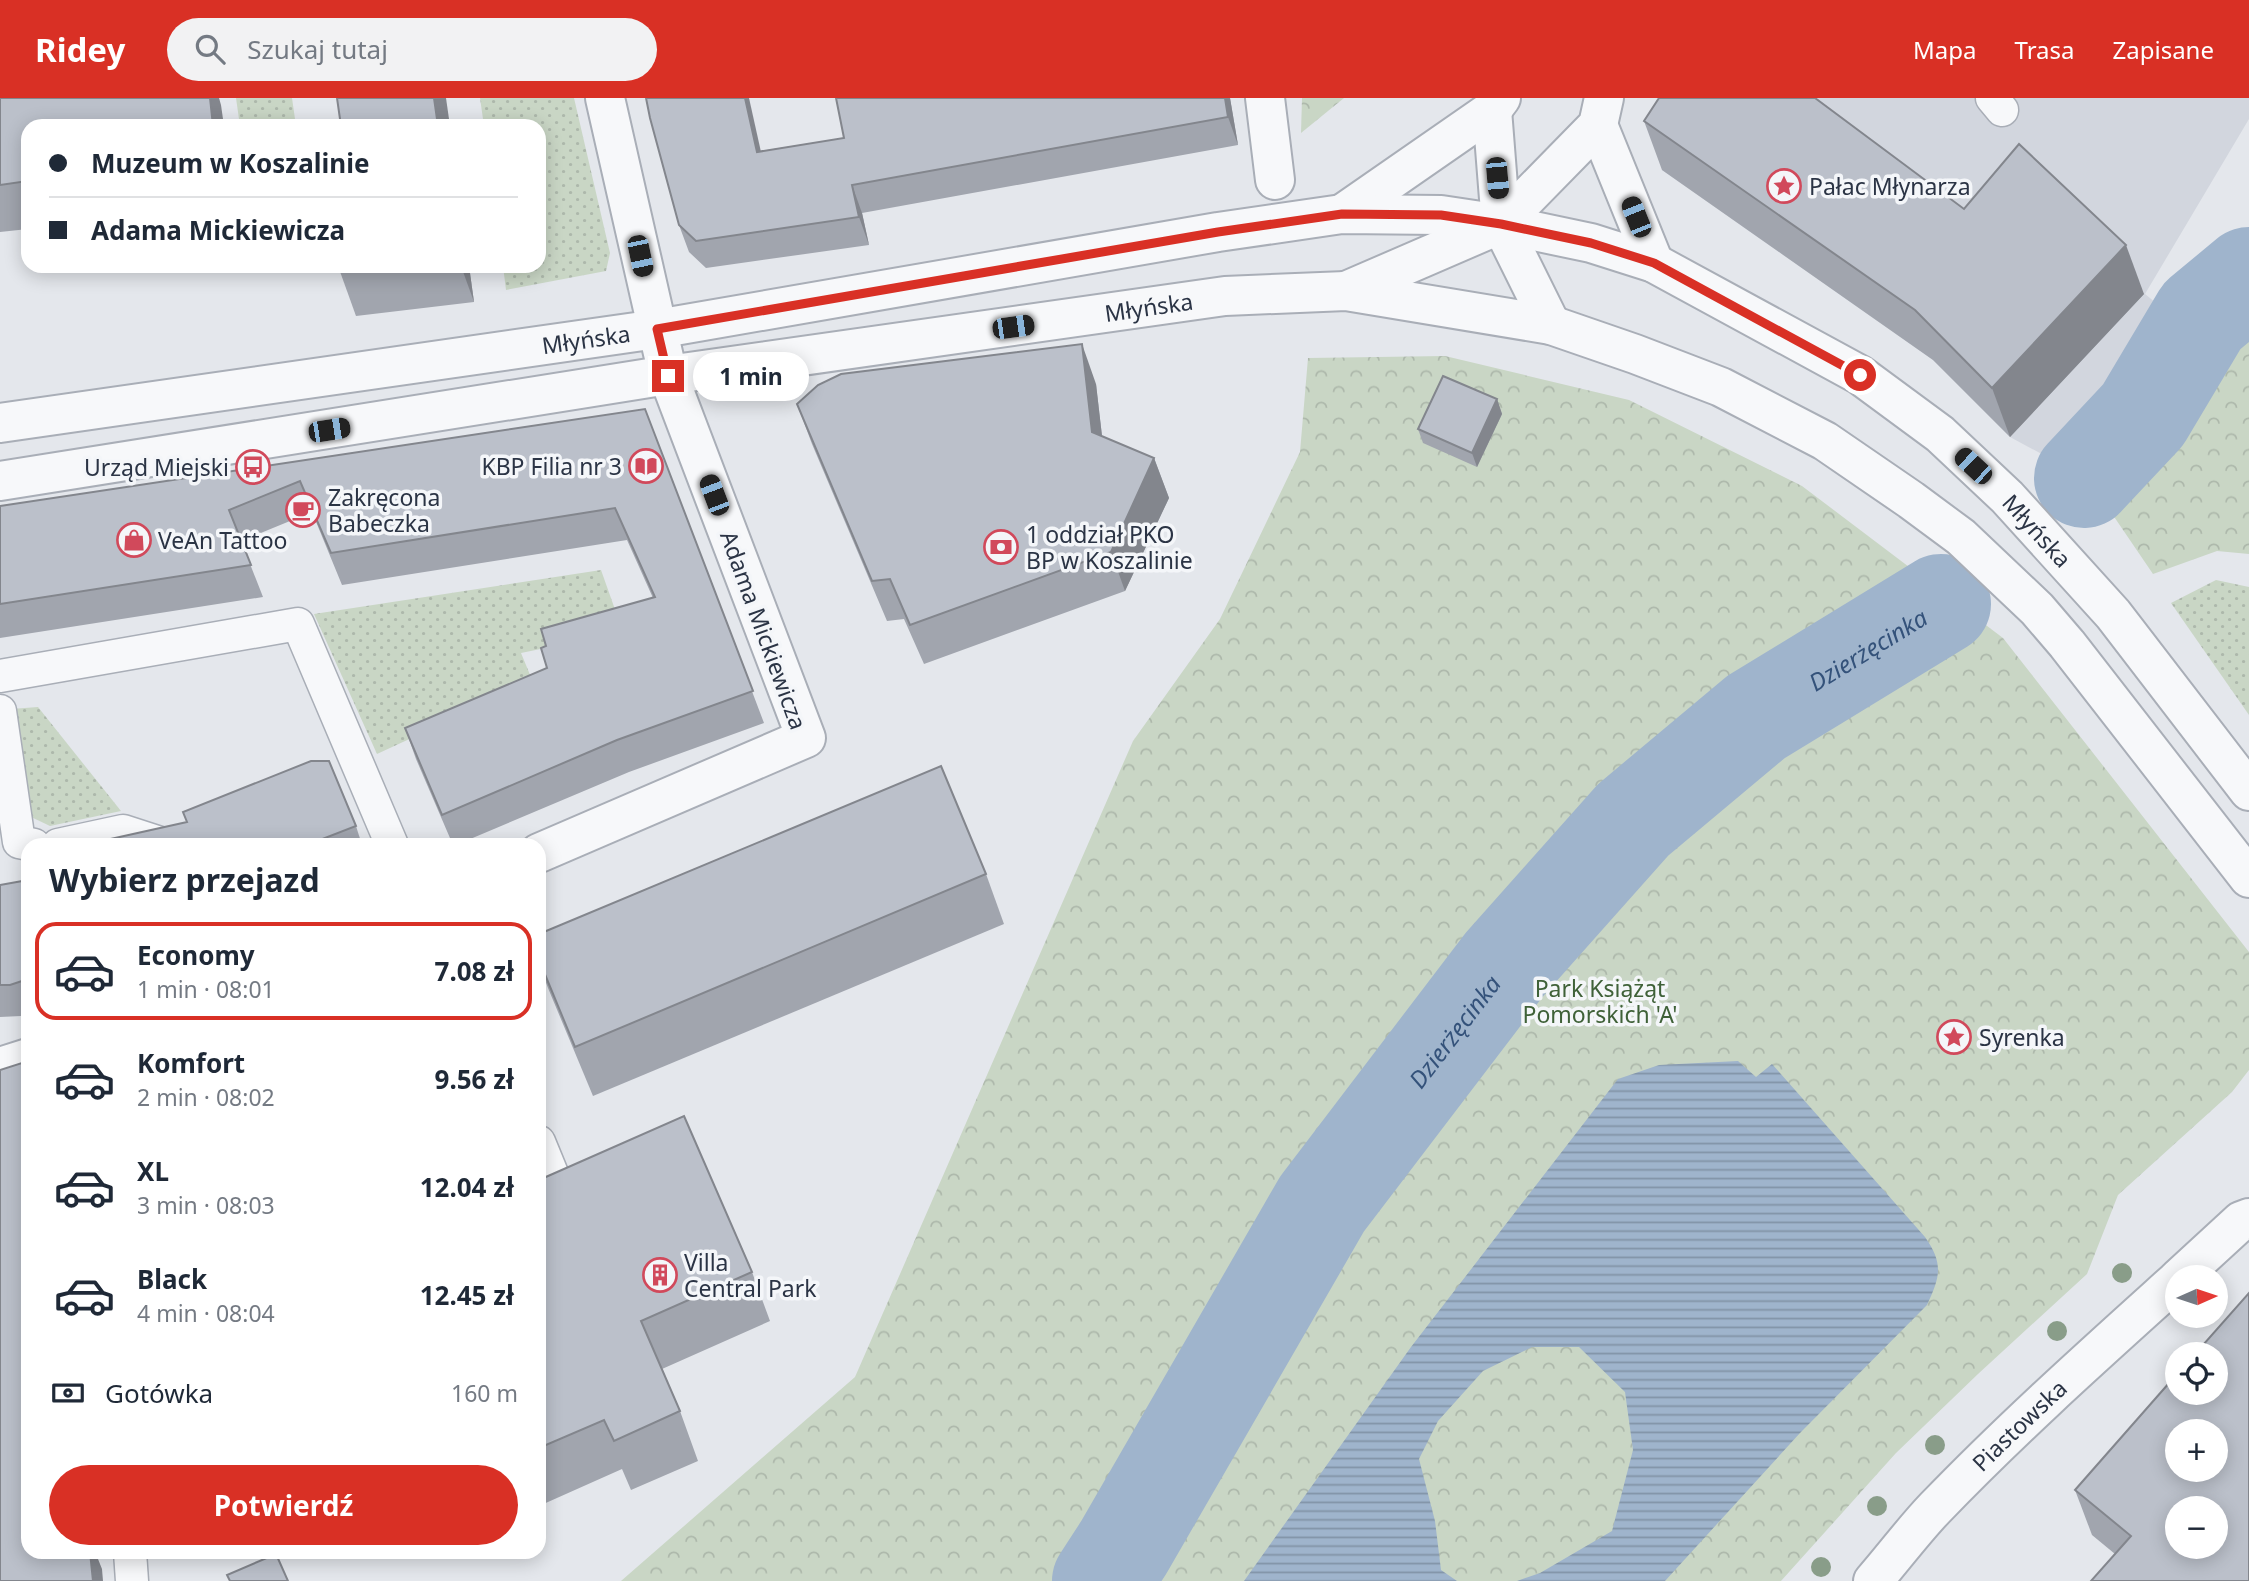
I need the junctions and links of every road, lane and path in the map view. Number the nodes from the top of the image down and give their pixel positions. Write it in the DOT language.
graph roads {
  1 [pos="605,98"];
  2 [pos="1265,98"];
  3 [pos="1496,104"];
  4 [pos="1601,112"];
  5 [pos="1275,180"];
  6 [pos="1342,214"];
  7 [pos="1501,224"];
  8 [pos="1654,263"];
  9 [pos="1346,291"];
  10 [pos="1551,325"];
  11 [pos="657,329"];
  12 [pos="668,376"];
  13 [pos="0,423"];
  14 [pos="0,481"];
  15 [pos="0,676"];
  16 [pos="0,711"];
  17 [pos="2249,791"];
  18 [pos="90,838"];
  19 [pos="145,838"];
  20 [pos="389,838"];
  21 [pos="21,842"];
  22 [pos="546,850"];
  23 [pos="2249,878"];
  24 [pos="21,1060"];
  25 [pos="0,1067"];
  26 [pos="546,1159"];
  27 [pos="562,1198"];
  28 [pos="2246,1215"];
  29 [pos="2193,1265"];
  30 [pos="2165,1291"];
  31 [pos="130,1559"];
  32 [pos="1888,1576"];
  33 [pos="132,1581"];
  1 -- 11 [label="street, Adama Mickiewicza"];
  2 -- 5 [label="street"];
  3 -- 6 [label="street"];
  3 -- 7 [label="street"];
  4 -- 7 [label="street"];
  4 -- 8 [label="street"];
  6 -- 7 [label="street, Młyńska"];
  6 -- 11 [label="street, Młyńska"];
  7 -- 8 [label="street, Młyńska"];
  7 -- 9 [label="street, Młyńska"];
  7 -- 10 [label="street"];
  8 -- 17 [label="street, Młyńska"];
  9 -- 10 [label="street, Młyńska"];
  9 -- 12 [label="street, Młyńska"];
  10 -- 23 [label="street, Młyńska"];
  11 -- 12 [label="street, Adama Mickiewicza"];
  11 -- 13 [label="street, Młyńska"];
  12 -- 14 [label="street, Młyńska"];
  12 -- 22 [label="street, Adama Mickiewicza"];
  15 -- 20 [label="lane"];
  16 -- 21 [label="lane"];
  18 -- 19 [label="lane"];
  24 -- 25 [label="street"];
  26 -- 27 [label="lane"];
  28 -- 29 [label="street, Piastowska"];
  30 -- 32 [label="street, Piastowska"];
  31 -- 33 [label="lane"];
}
